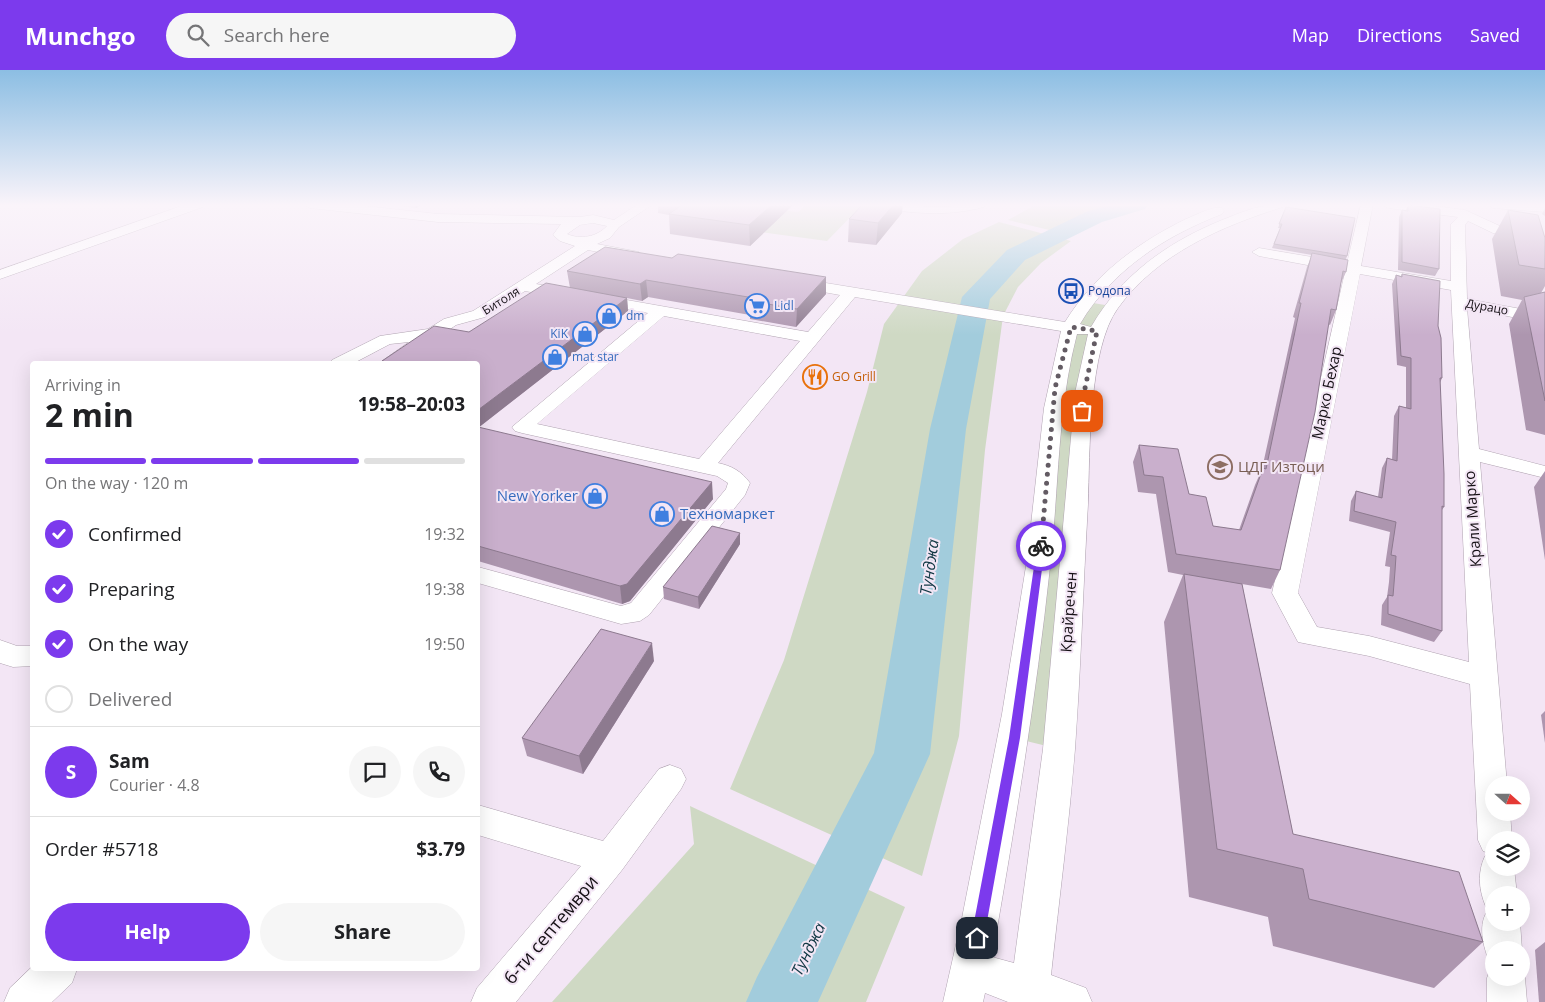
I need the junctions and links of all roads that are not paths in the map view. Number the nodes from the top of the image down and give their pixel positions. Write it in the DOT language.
graph roads {
  1 [pos="77,247"];
  2 [pos="583,247"];
  3 [pos="611,247"];
  4 [pos="1146,247"];
  5 [pos="1179,247"];
  6 [pos="1357,247"];
  7 [pos="1458,247"];
  8 [pos="1259,252"];
  9 [pos="648,258"];
  10 [pos="1352,268"];
  11 [pos="0,275"];
  12 [pos="783,281"];
  13 [pos="524,286"];
  14 [pos="851,292"];
  15 [pos="1458,294"];
  16 [pos="1545,307"];
  17 [pos="660,311"];
  18 [pos="1084,329"];
  19 [pos="435,332"];
  20 [pos="811,338"];
  21 [pos="344,361"];
  22 [pos="392,361"];
  23 [pos="1468,453"];
  24 [pos="704,466"];
  25 [pos="1545,472"];
  26 [pos="480,576"];
  27 [pos="0,650"];
  28 [pos="30,656"];
  29 [pos="1483,677"];
  30 [pos="670,780"];
  31 [pos="480,821"];
  32 [pos="1494,831"];
  33 [pos="610,859"];
  34 [pos="56,971"];
  35 [pos="967,985"];
  36 [pos="1507,986"];
  37 [pos="1029,996"];
  38 [pos="24,1002"];
  39 [pos="491,1002"];
  40 [pos="1072,1002"];
  41 [pos="1508,1002"];
  1 -- 11 [label="street"];
  2 -- 13 [label="street, Битоля"];
  3 -- 9 [label="street"];
  4 -- 18 [label="street, Крайречен"];
  5 -- 18 [label="street, Крайречен"];
  6 -- 10 [label="street, Марко Бехар"];
  7 -- 15 [label="street, Крали Марко"];
  8 -- 10 [label="street, Дурацо"];
  10 -- 15 [label="street, Дурацо"];
  10 -- 29 [label="street, Марко Бехар"];
  12 -- 14 [label="street"];
  13 -- 17 [label="street"];
  13 -- 19 [label="street, Битоля"];
  14 -- 18 [label="street"];
  14 -- 20 [label="street"];
  15 -- 16 [label="street, Дурацо"];
  15 -- 23 [label="street, Крали Марко"];
  17 -- 20 [label="street"];
  17 -- 24 [label="street"];
  18 -- 35 [label="street, Крайречен"];
  18 -- 37 [label="street, Крайречен"];
  19 -- 21 [label="street"];
  19 -- 22 [label="street, Битоля"];
  20 -- 24 [label="street"];
  23 -- 25 [label="street"];
  23 -- 29 [label="street, Крали Марко"];
  24 -- 26 [label="street"];
  27 -- 28 [label="street"];
  29 -- 32 [label="street, Крали Марко"];
  30 -- 33 [label="street, 6-ти септември"];
  31 -- 33 [label="street, 6-ти септември"];
  33 -- 39 [label="street, 6-ти септември"];
  34 -- 38 [label="street"];
  35 -- 37 [label="street"];
  36 -- 41 [label="street"];
  37 -- 40 [label="street"];
}
